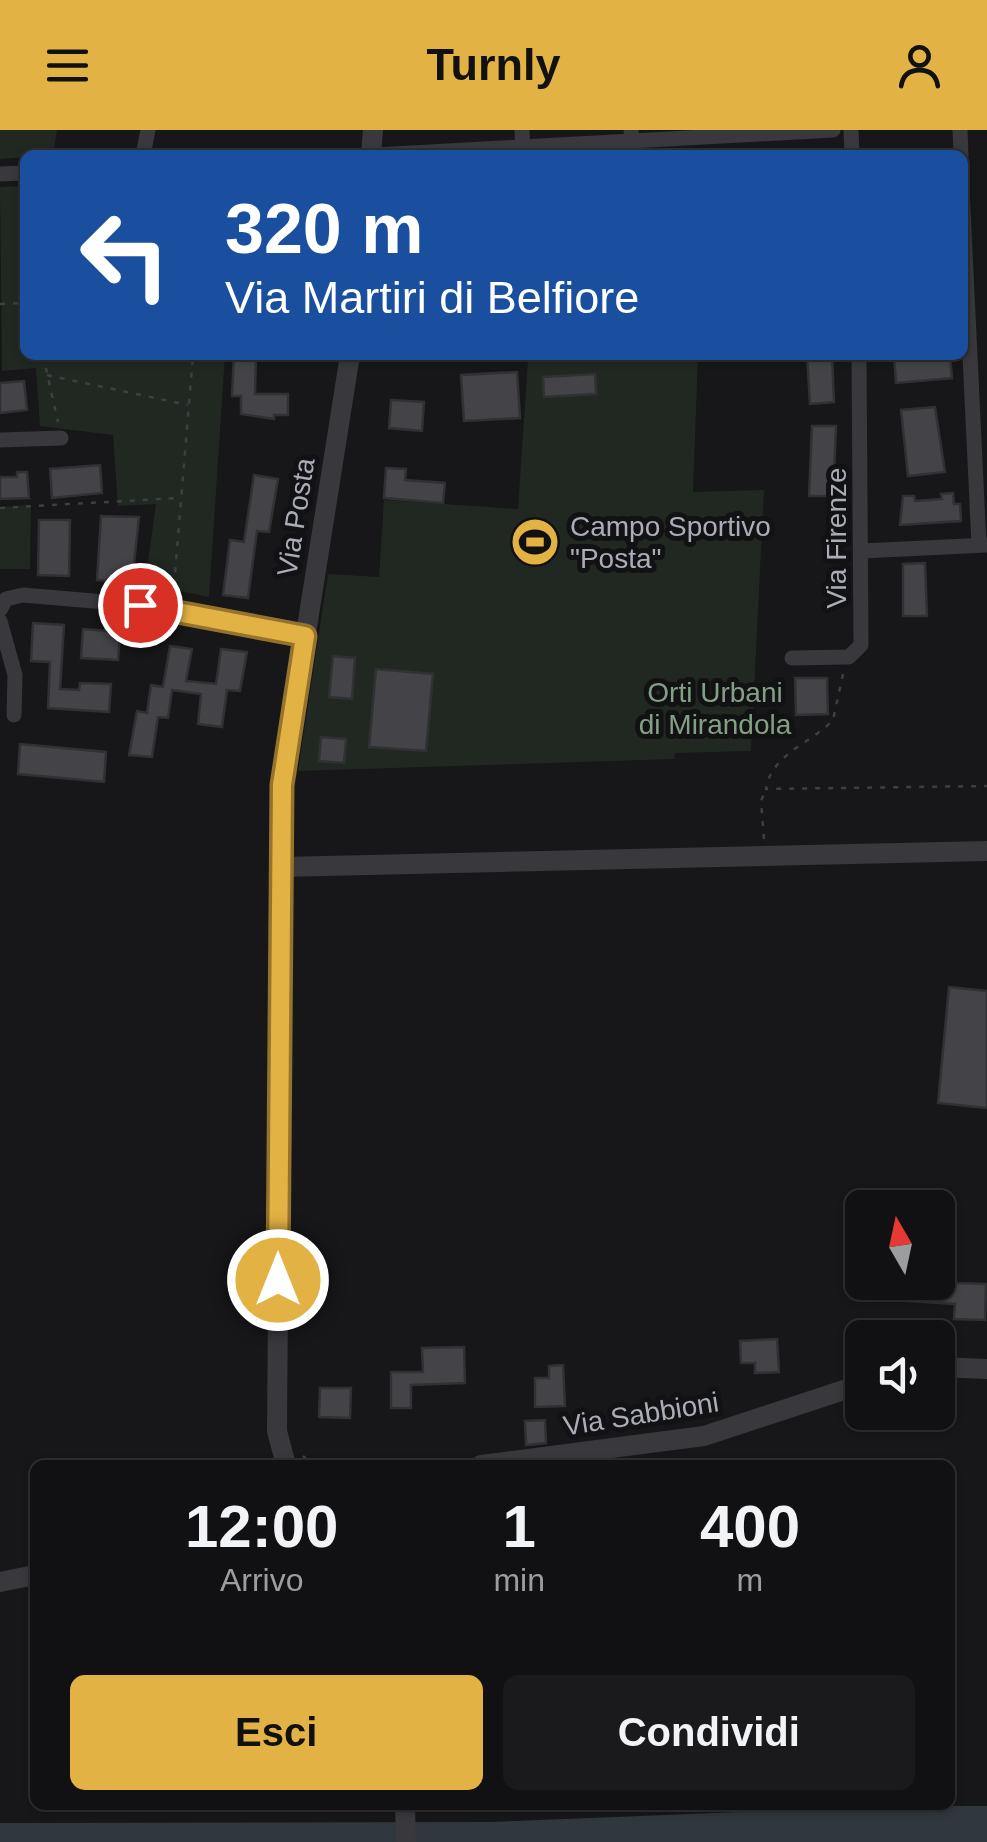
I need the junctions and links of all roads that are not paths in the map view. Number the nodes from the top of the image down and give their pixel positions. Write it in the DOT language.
graph roads {
  1 [pos="833,130"];
  2 [pos="742,132"];
  3 [pos="632,142"];
  4 [pos="535,150"];
  5 [pos="968,348"];
  6 [pos="349,360"];
  7 [pos="859,360"];
  8 [pos="61,438"];
  9 [pos="0,440"];
  10 [pos="983,545"];
  11 [pos="862,551"];
  12 [pos="0,610"];
  13 [pos="0,621"];
  14 [pos="305,636"];
  15 [pos="792,658"];
  16 [pos="14,716"];
  17 [pos="987,851"];
  18 [pos="281,867"];
  19 [pos="955,1367"];
  20 [pos="987,1369"];
  21 [pos="845,1390"];
  22 [pos="293,1459"];
  23 [pos="519,1460"];
  24 [pos="30,1576"];
  25 [pos="0,1582"];
  26 [pos="405,1810"];
  27 [pos="406,1842"];
  1 -- 2 [label="street"];
  2 -- 3 [label="street"];
  3 -- 4 [label="street"];
  5 -- 10 [label="street"];
  6 -- 14 [label="street, Via Posta"];
  7 -- 11 [label="street, Via Firenze"];
  8 -- 9 [label="street"];
  10 -- 11 [label="street"];
  11 -- 15 [label="street, Via Firenze"];
  12 -- 14 [label="street"];
  13 -- 16 [label="street"];
  14 -- 18 [label="street, Via Posta"];
  17 -- 18 [label="street"];
  18 -- 22 [label="street, Via Posta"];
  19 -- 20 [label="street"];
  21 -- 23 [label="street, Via Sabbioni"];
  24 -- 25 [label="street"];
  26 -- 27 [label="street"];
}
